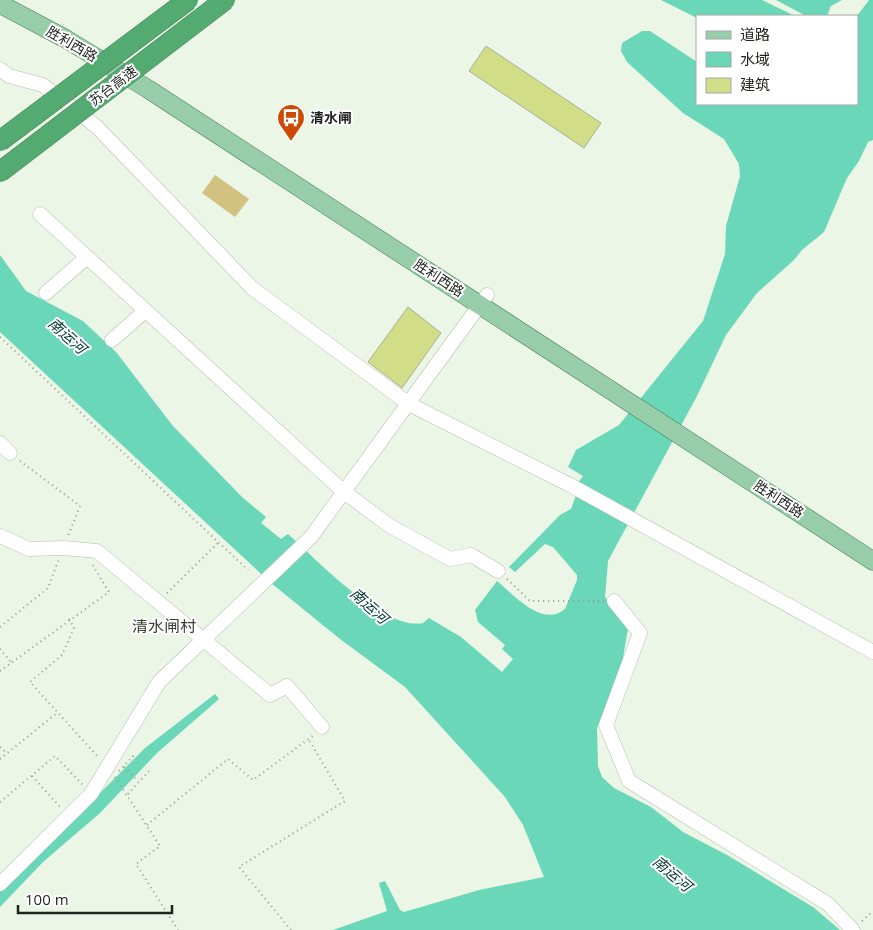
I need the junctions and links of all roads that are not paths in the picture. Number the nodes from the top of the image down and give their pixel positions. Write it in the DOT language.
graph roads {
  1 [pos="17,0"];
  2 [pos="188,0"];
  3 [pos="225,0"];
  4 [pos="0,4"];
  5 [pos="0,69"];
  6 [pos="0,141"];
  7 [pos="0,172"];
  8 [pos="40,214"];
  9 [pos="87,258"];
  10 [pos="46,293"];
  11 [pos="484,300"];
  12 [pos="145,310"];
  13 [pos="112,340"];
  14 [pos="409,404"];
  15 [pos="685,430"];
  16 [pos="0,443"];
  17 [pos="10,453"];
  18 [pos="344,492"];
  19 [pos="0,536"];
  20 [pos="873,547"];
  21 [pos="873,561"];
  22 [pos="498,571"];
  23 [pos="614,601"];
  24 [pos="203,640"];
  25 [pos="873,652"];
  26 [pos="322,727"];
  27 [pos="0,884"];
  28 [pos="853,930"];
  1 -- 11 [label="main road, 胜利西路"];
  2 -- 6 [label="highway, 苏台高速, bridge"];
  3 -- 7 [label="highway, 苏台高速, bridge"];
  4 -- 11 [label="main road, 胜利西路"];
  5 -- 14 [label="street"];
  8 -- 9 [label="street"];
  9 -- 10 [label="street"];
  9 -- 12 [label="street"];
  11 -- 14 [label="street"];
  11 -- 15 [label="main road, 胜利西路"];
  12 -- 13 [label="street"];
  12 -- 18 [label="street"];
  14 -- 18 [label="street"];
  14 -- 25 [label="street"];
  15 -- 20 [label="main road, 胜利西路"];
  15 -- 21 [label="main road, 胜利西路"];
  16 -- 17 [label="street"];
  18 -- 22 [label="street"];
  18 -- 24 [label="street"];
  19 -- 24 [label="street"];
  23 -- 28 [label="street"];
  24 -- 26 [label="street"];
  24 -- 27 [label="street"];
}
